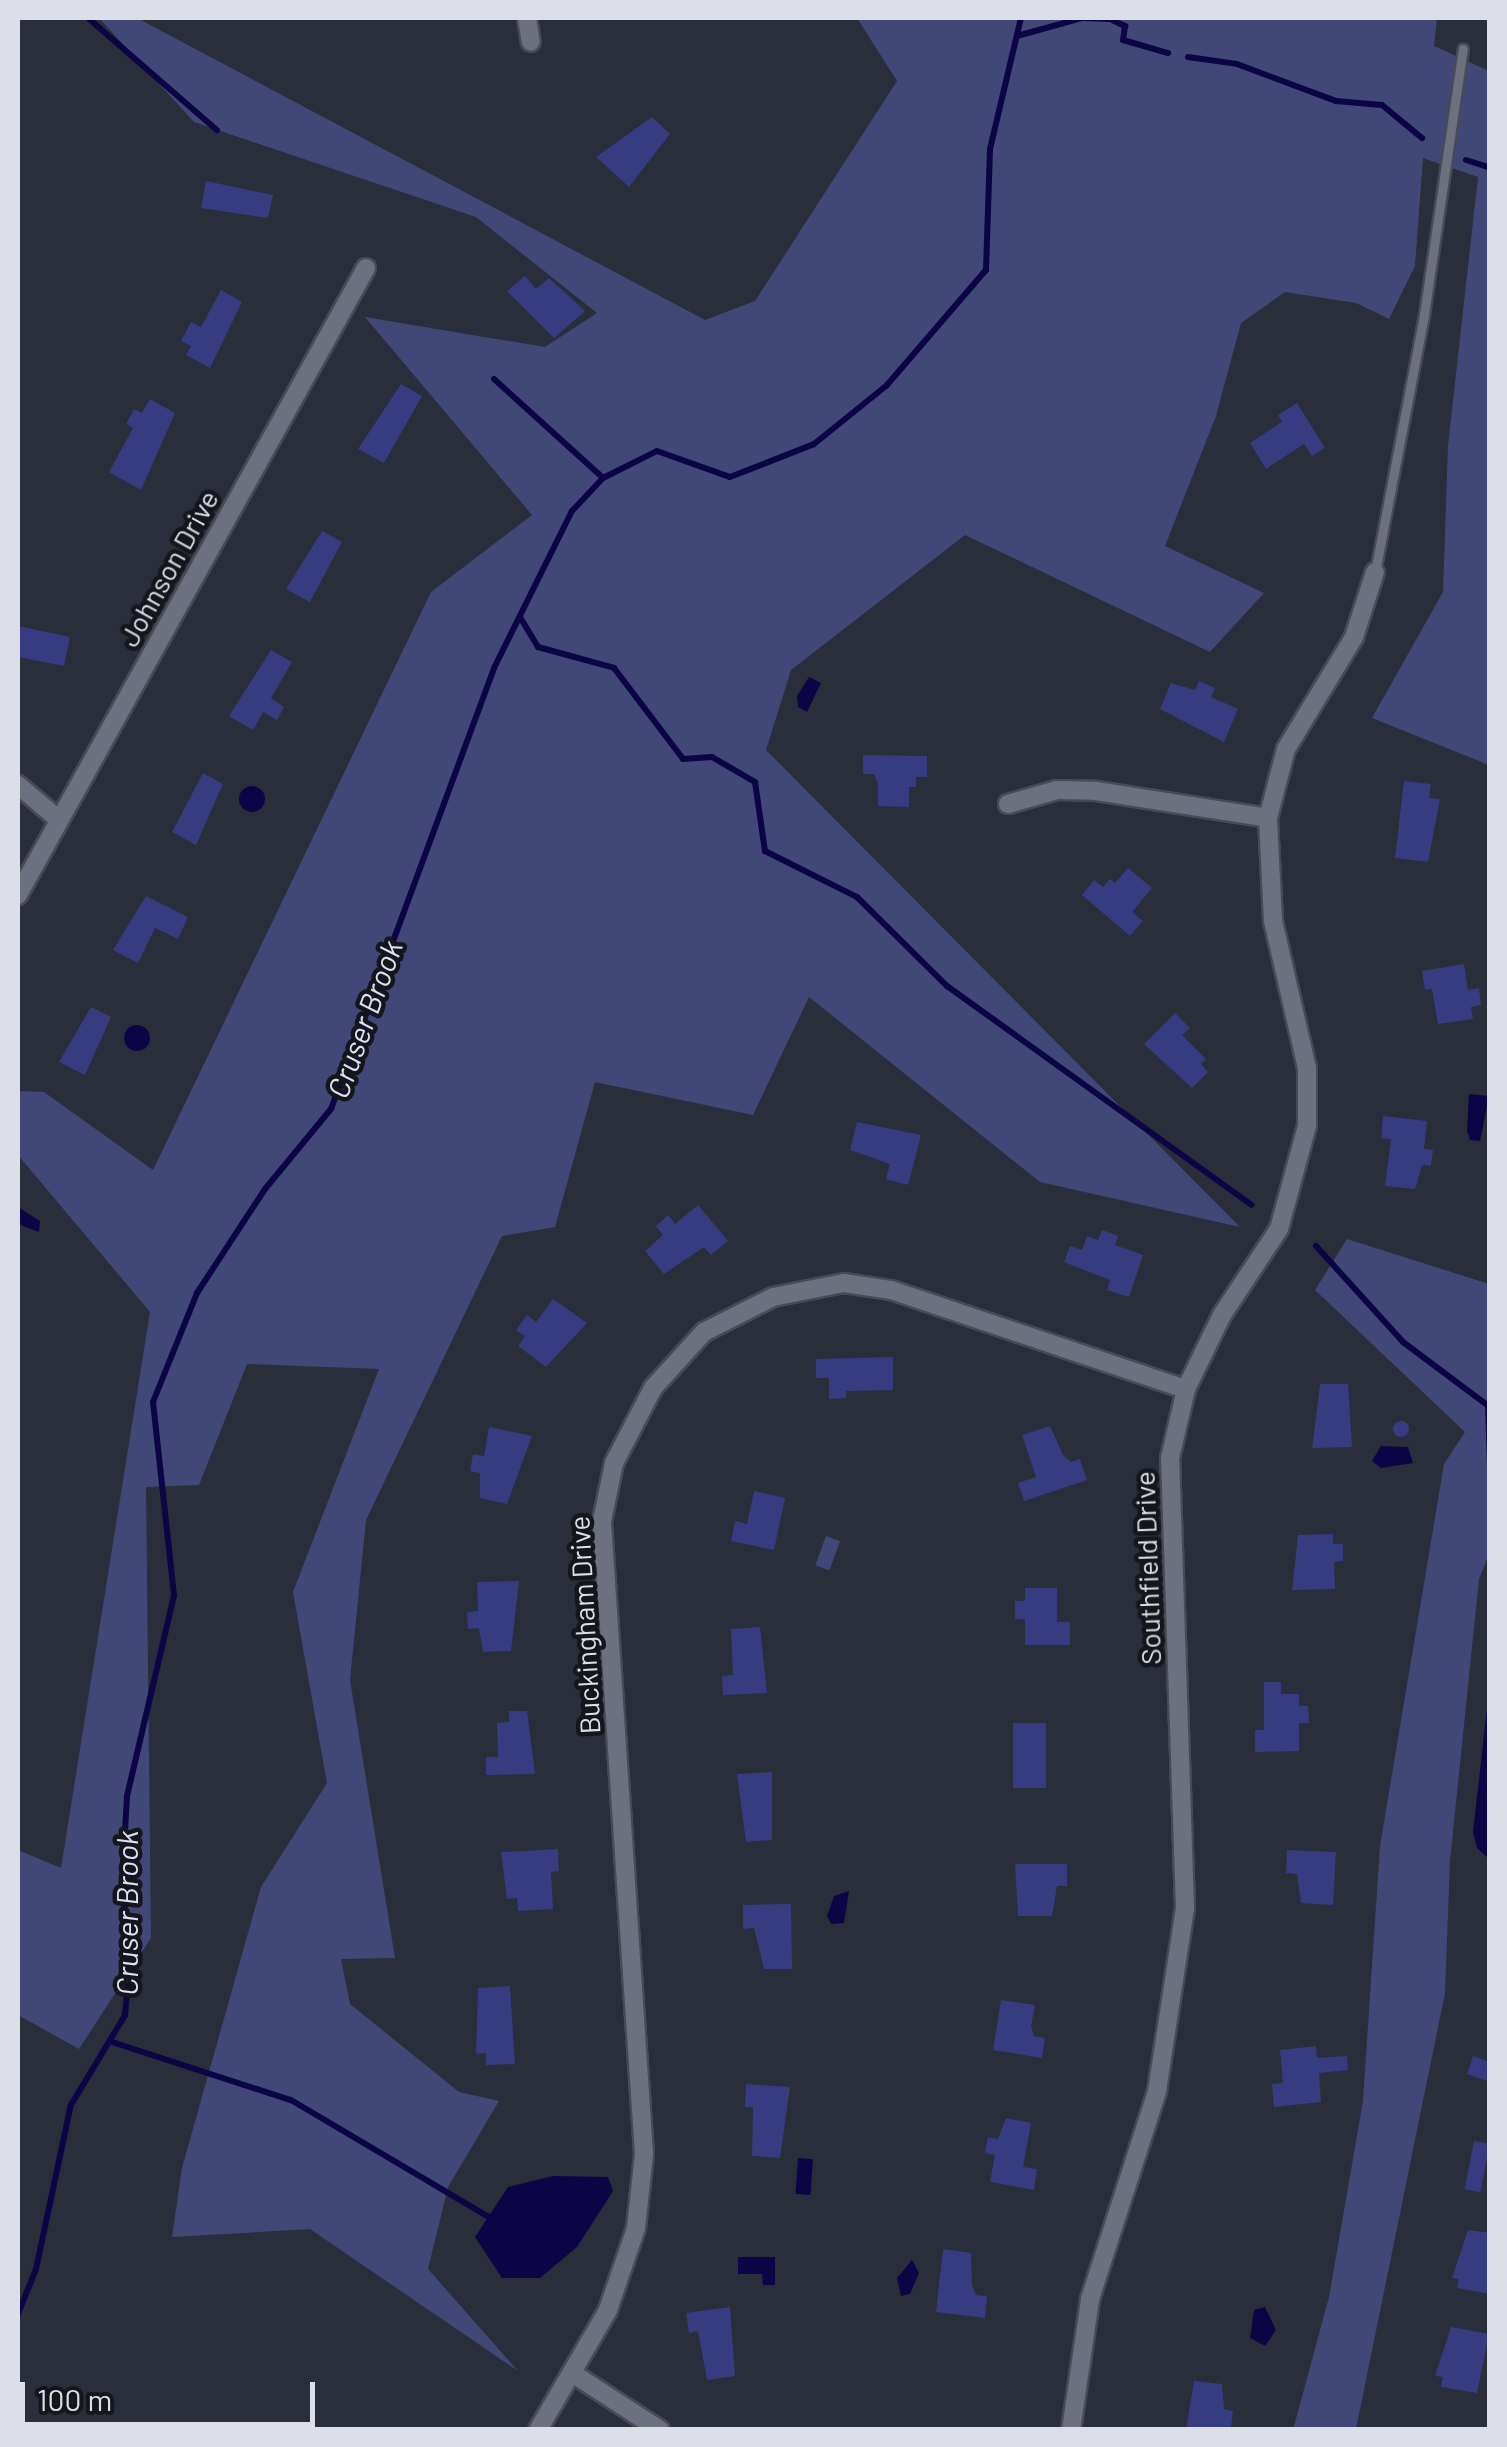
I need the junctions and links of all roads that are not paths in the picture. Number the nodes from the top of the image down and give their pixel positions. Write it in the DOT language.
graph roads {
  1 [pos="527,18"];
  2 [pos="531,42"];
  3 [pos="1463,49"];
  4 [pos="366,268"];
  5 [pos="1375,572"];
  6 [pos="18,786"];
  7 [pos="1008,804"];
  8 [pos="1268,818"];
  9 [pos="58,819"];
  10 [pos="18,895"];
  11 [pos="1186,1389"];
  12 [pos="575,2375"];
  13 [pos="538,2430"];
  14 [pos="660,2430"];
  15 [pos="1072,2430"];
  1 -- 2 [label="street"];
  3 -- 5 [label="lane"];
  4 -- 9 [label="street, Johnson Drive"];
  5 -- 8 [label="street, Southfield Drive"];
  6 -- 9 [label="street"];
  7 -- 8 [label="street"];
  8 -- 11 [label="street, Southfield Drive"];
  9 -- 10 [label="street, Johnson Drive"];
  11 -- 12 [label="street, Buckingham Drive"];
  11 -- 15 [label="street, Southfield Drive"];
  12 -- 13 [label="street, Buckingham Drive"];
  12 -- 14 [label="street"];
}
